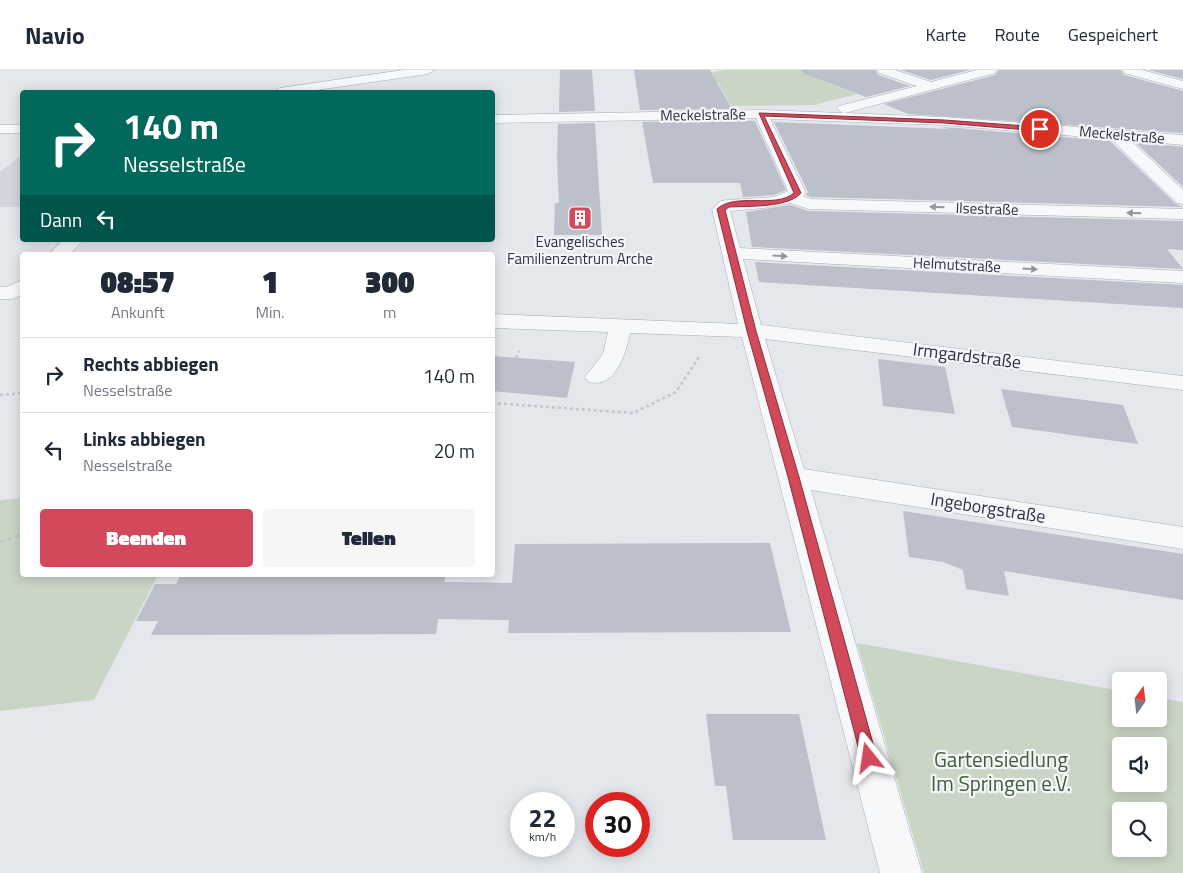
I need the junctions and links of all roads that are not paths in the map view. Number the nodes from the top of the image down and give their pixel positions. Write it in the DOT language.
graph roads {
  1 [pos="428,70"];
  2 [pos="883,70"];
  3 [pos="991,70"];
  4 [pos="1128,70"];
  5 [pos="1183,85"];
  6 [pos="930,86"];
  7 [pos="293,90"];
  8 [pos="761,114"];
  9 [pos="816,116"];
  10 [pos="495,119"];
  11 [pos="1116,135"];
  12 [pos="1183,140"];
  13 [pos="792,198"];
  14 [pos="1183,199"];
  15 [pos="1183,214"];
  16 [pos="72,242"];
  17 [pos="61,252"];
  18 [pos="732,253"];
  19 [pos="1183,277"];
  20 [pos="495,321"];
  21 [pos="620,326"];
  22 [pos="751,331"];
  23 [pos="597,378"];
  24 [pos="1183,383"];
  25 [pos="793,477"];
  26 [pos="1183,538"];
  27 [pos="901,873"];
  1 -- 7 [label="street"];
  2 -- 6 [label="street"];
  3 -- 6 [label="street"];
  4 -- 5 [label="street"];
  6 -- 9 [label="street"];
  8 -- 9 [label="street, Meckelstraße"];
  8 -- 10 [label="street, Meckelstraße"];
  8 -- 13 [label="street"];
  9 -- 11 [label="street, Meckelstraße"];
  11 -- 12 [label="street, Meckelstraße"];
  11 -- 14 [label="street"];
  15 -- 13 [label="street, Ilsestraße, one-way"];
  13 -- 18 [label="street"];
  16 -- 17 [label="street"];
  18 -- 19 [label="street, Helmutstraße, one-way"];
  18 -- 22 [label="street"];
  20 -- 21 [label="street, Irmgardstraße"];
  21 -- 22 [label="street, Irmgardstraße"];
  21 -- 23 [label="street"];
  22 -- 24 [label="street, Irmgardstraße"];
  22 -- 25 [label="street"];
  25 -- 26 [label="street, Ingeborgstraße"];
  25 -- 27 [label="street"];
}
